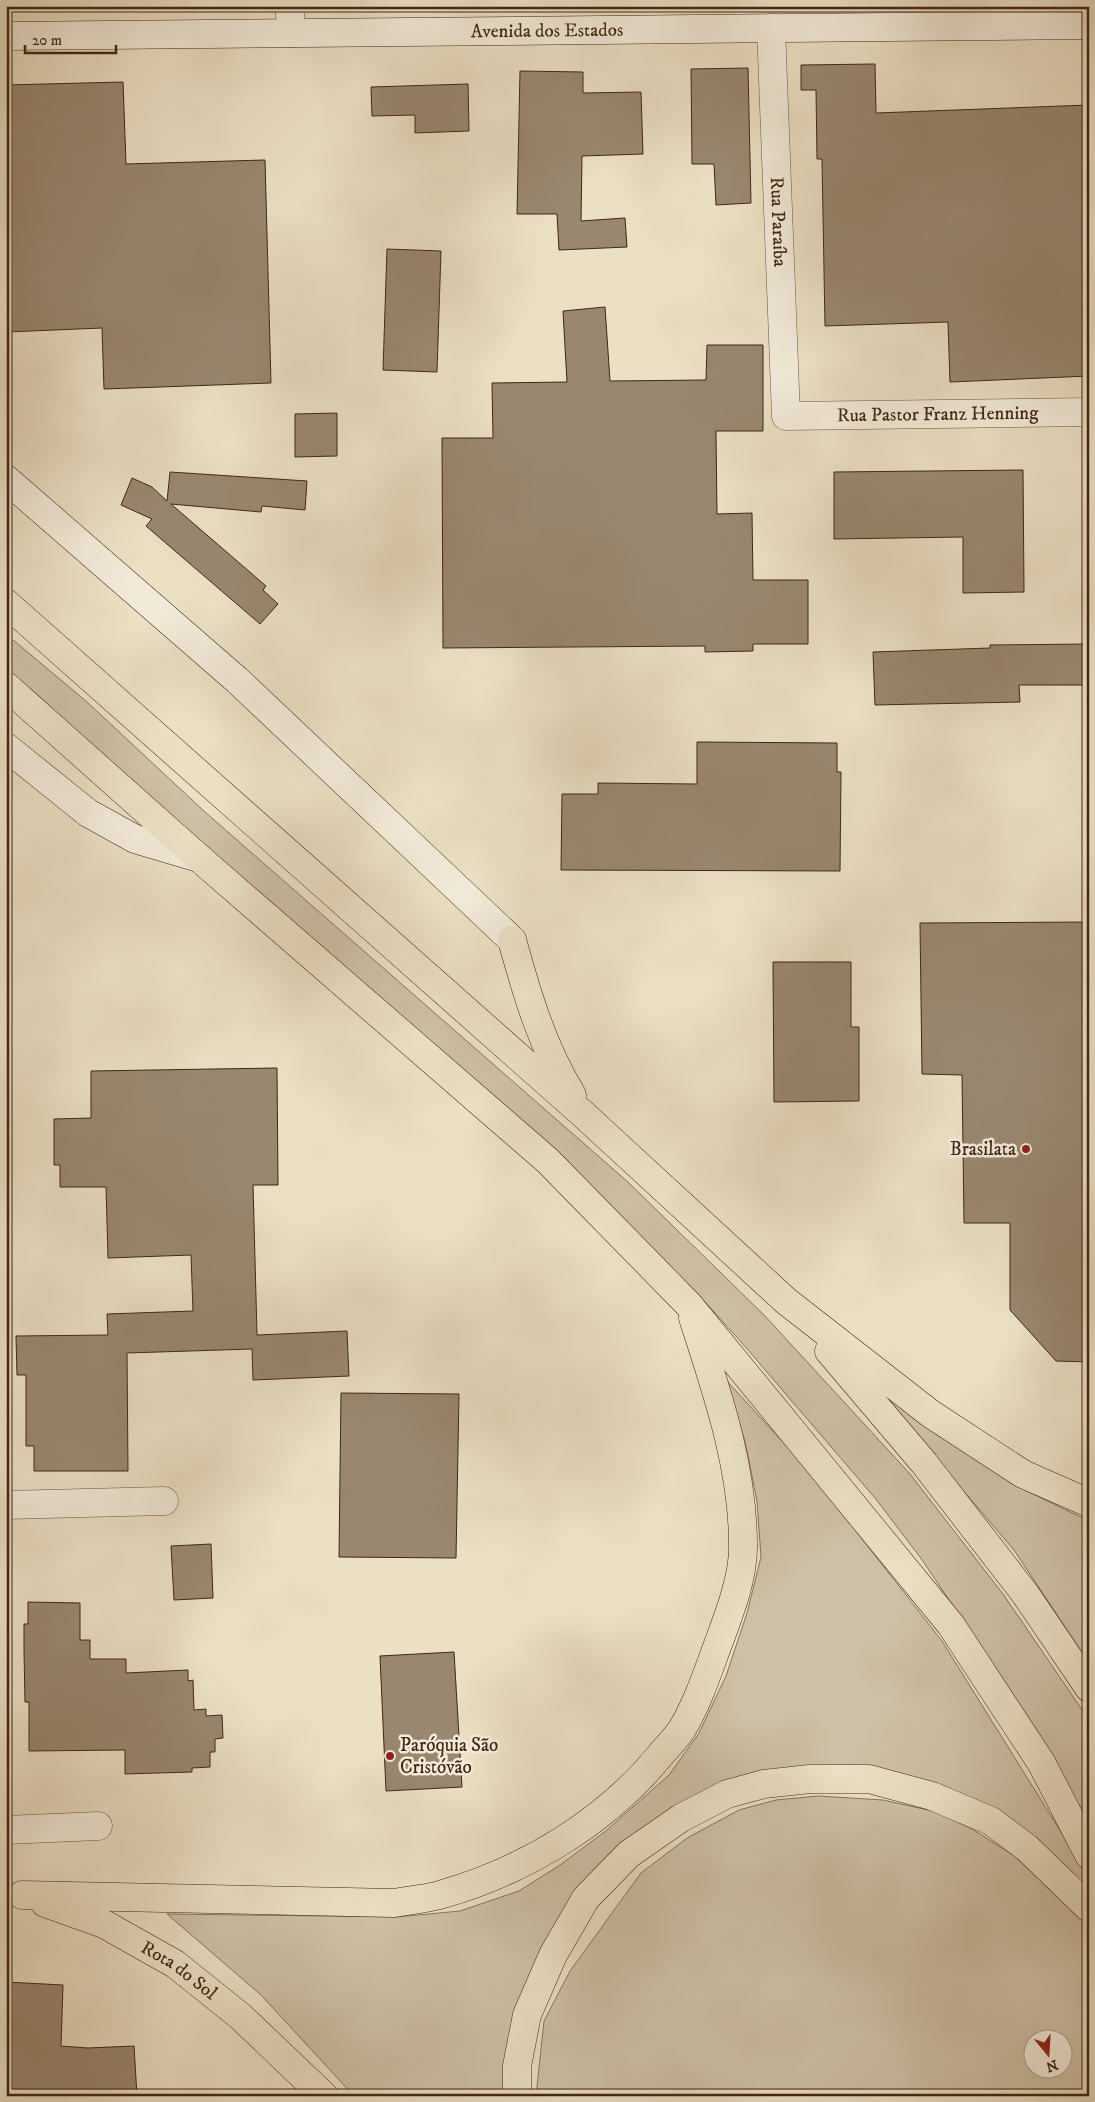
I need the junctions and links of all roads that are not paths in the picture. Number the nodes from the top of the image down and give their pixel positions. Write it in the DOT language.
graph roads {
  1 [pos="289,6"];
  2 [pos="1089,25"];
  3 [pos="771,28"];
  4 [pos="292,33"];
  5 [pos="6,36"];
  6 [pos="1089,412"];
  7 [pos="786,416"];
  8 [pos="6,479"];
  9 [pos="6,603"];
  10 [pos="6,686"];
  11 [pos="6,747"];
  12 [pos="199,858"];
  13 [pos="512,940"];
  14 [pos="584,1115"];
  15 [pos="786,1301"];
  16 [pos="689,1305"];
  17 [pos="164,1501"];
  18 [pos="1089,1503"];
  19 [pos="6,1504"];
  20 [pos="1089,1688"];
  21 [pos="98,1826"];
  22 [pos="6,1830"];
  23 [pos="1089,1855"];
  24 [pos="14,1895"];
  25 [pos="1089,1908"];
  26 [pos="324,2096"];
  27 [pos="517,2096"];
  1 -- 4 [label="street"];
  2 -- 3 [label="street, Avenida dos Estados"];
  3 -- 4 [label="street, Avenida dos Estados"];
  3 -- 7 [label="street, Rua Paraíba"];
  4 -- 5 [label="street, Avenida dos Estados"];
  6 -- 7 [label="street, Rua Pastor Franz Henning"];
  8 -- 13 [label="street"];
  9 -- 14 [label="highway"];
  10 -- 12 [label="highway"];
  11 -- 12 [label="street"];
  12 -- 16 [label="highway"];
  13 -- 14 [label="highway"];
  14 -- 15 [label="highway"];
  15 -- 18 [label="highway"];
  15 -- 20 [label="highway"];
  16 -- 23 [label="highway"];
  16 -- 24 [label="highway"];
  17 -- 19 [label="street"];
  21 -- 22 [label="street"];
  24 -- 26 [label="highway, Rota do Sol"];
  25 -- 27 [label="highway"];
}
